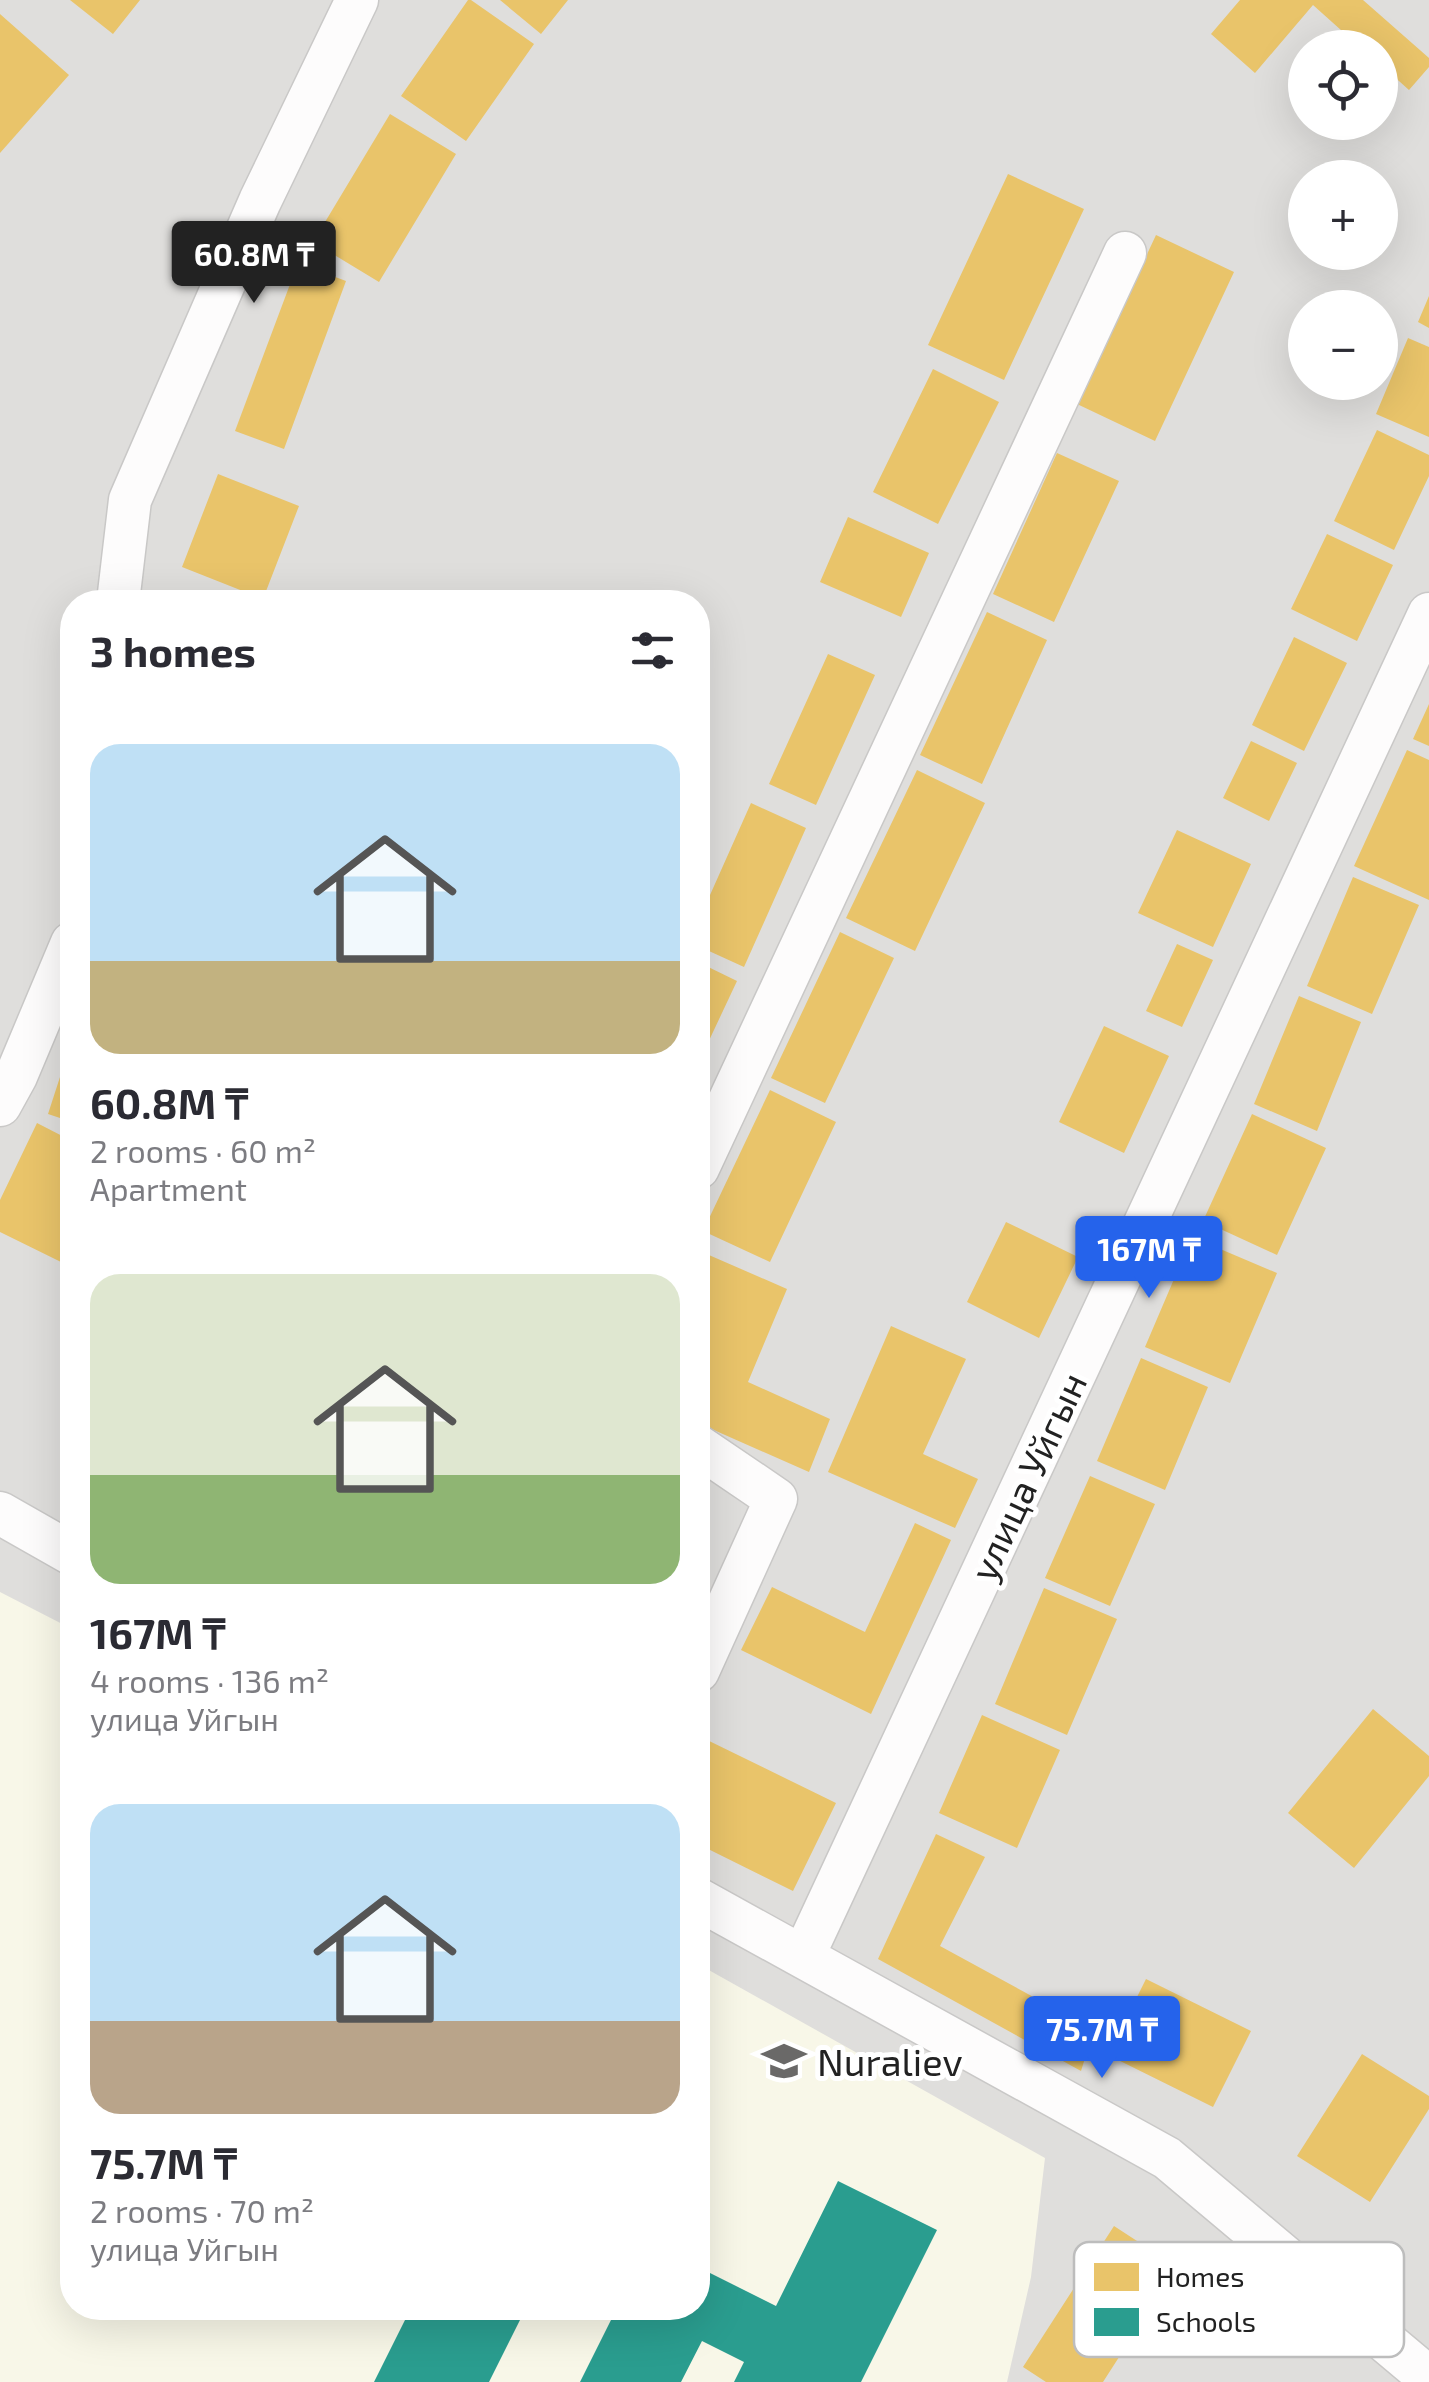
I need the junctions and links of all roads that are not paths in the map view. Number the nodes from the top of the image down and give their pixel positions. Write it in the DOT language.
graph roads {
  1 [pos="357,0"];
  2 [pos="1126,253"];
  3 [pos="119,590"];
  4 [pos="1429,614"];
  5 [pos="60,972"];
  6 [pos="0,1106"];
  7 [pos="710,1142"];
  8 [pos="710,1454"];
  9 [pos="0,1514"];
  10 [pos="60,1547"];
  11 [pos="710,1645"];
  12 [pos="710,1906"];
  13 [pos="803,1958"];
  14 [pos="1267,2242"];
  15 [pos="1404,2357"];
  16 [pos="1429,2378"];
  1 -- 3 [label="street"];
  2 -- 7 [label="street"];
  4 -- 13 [label="street, улица Уйгын"];
  5 -- 6 [label="street"];
  8 -- 11 [label="street"];
  9 -- 10 [label="street"];
  12 -- 13 [label="street"];
  13 -- 14 [label="street"];
  15 -- 16 [label="street"];
}
